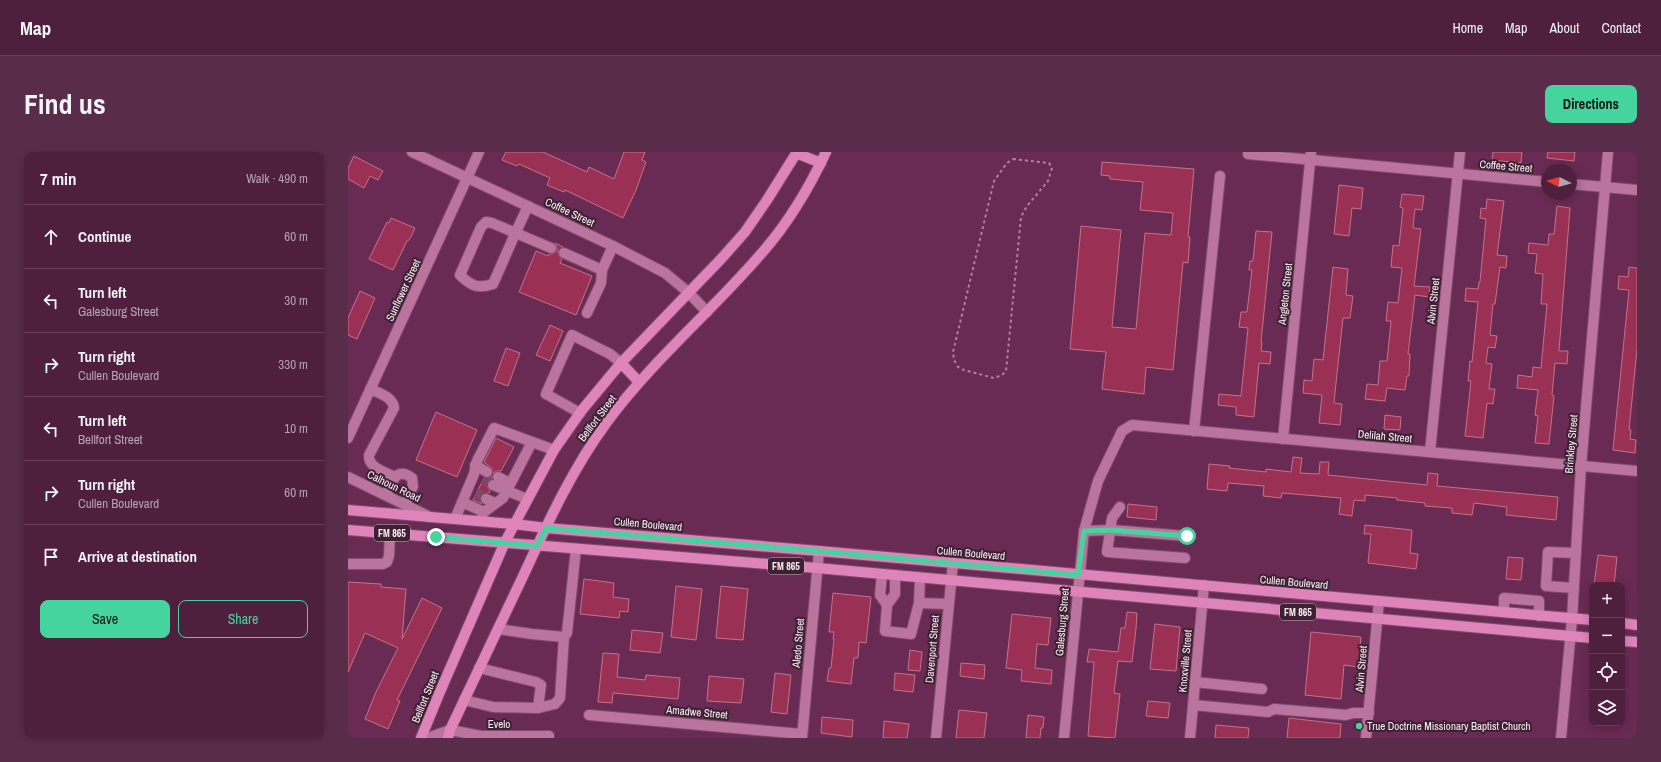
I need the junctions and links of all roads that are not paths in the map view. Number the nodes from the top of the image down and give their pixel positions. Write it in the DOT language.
graph roads {
  1 [pos="412,152"];
  2 [pos="479,152"];
  3 [pos="826,152"];
  4 [pos="1460,152"];
  5 [pos="1608,152"];
  6 [pos="797,153"];
  7 [pos="1248,154"];
  8 [pos="1311,156"];
  9 [pos="821,163"];
  10 [pos="1458,173"];
  11 [pos="1220,176"];
  12 [pos="468,177"];
  13 [pos="1541,181"];
  14 [pos="1577,185"];
  15 [pos="1605,187"];
  16 [pos="1637,190"];
  17 [pos="528,206"];
  18 [pos="515,234"];
  19 [pos="613,246"];
  20 [pos="551,248"];
  21 [pos="564,253"];
  22 [pos="602,270"];
  23 [pos="688,292"];
  24 [pos="707,312"];
  25 [pos="587,313"];
  26 [pos="621,363"];
  27 [pos="639,382"];
  28 [pos="370,389"];
  29 [pos="580,413"];
  30 [pos="1132,425"];
  31 [pos="1194,431"];
  32 [pos="348,438"];
  33 [pos="1283,439"];
  34 [pos="532,442"];
  35 [pos="554,450"];
  36 [pos="1430,452"];
  37 [pos="1581,466"];
  38 [pos="475,470"];
  39 [pos="1637,471"];
  40 [pos="485,475"];
  41 [pos="348,477"];
  42 [pos="395,477"];
  43 [pos="495,481"];
  44 [pos="508,487"];
  45 [pos="386,495"];
  46 [pos="527,499"];
  47 [pos="462,502"];
  48 [pos="405,504"];
  49 [pos="1120,507"];
  50 [pos="348,510"];
  51 [pos="482,516"];
  52 [pos="430,517"];
  53 [pos="455,519"];
  54 [pos="514,524"];
  55 [pos="546,528"];
  56 [pos="348,530"];
  57 [pos="1111,530"];
  58 [pos="1084,531"];
  59 [pos="390,533"];
  60 [pos="1187,536"];
  61 [pos="505,542"];
  62 [pos="537,546"];
  63 [pos="576,549"];
  64 [pos="819,551"];
  65 [pos="1576,553"];
  66 [pos="1185,558"];
  67 [pos="953,563"];
  68 [pos="348,564"];
  69 [pos="817,568"];
  70 [pos="882,574"];
  71 [pos="895,575"];
  72 [pos="1078,575"];
  73 [pos="920,578"];
  74 [pos="951,580"];
  75 [pos="1204,585"];
  76 [pos="1546,586"];
  77 [pos="1574,588"];
  78 [pos="1077,592"];
  79 [pos="1379,601"];
  80 [pos="1539,601"];
  81 [pos="919,603"];
  82 [pos="1202,603"];
  83 [pos="948,604"];
  84 [pos="887,605"];
  85 [pos="1504,612"];
  86 [pos="1539,616"];
  87 [pos="1378,619"];
  88 [pos="1572,619"];
  89 [pos="1589,620"];
  90 [pos="1625,623"];
  91 [pos="1637,624"];
  92 [pos="498,629"];
  93 [pos="1570,636"];
  94 [pos="564,637"];
  95 [pos="1589,638"];
  96 [pos="1625,640"];
  97 [pos="1637,642"];
  98 [pos="479,668"];
  99 [pos="1195,682"];
  100 [pos="1262,689"];
  101 [pos="464,700"];
  102 [pos="1193,705"];
  103 [pos="538,708"];
  104 [pos="1369,713"];
  105 [pos="589,715"];
  106 [pos="449,734"];
  107 [pos="549,736"];
  108 [pos="802,736"];
  109 [pos="481,737"];
  110 [pos="421,738"];
  111 [pos="428,738"];
  112 [pos="936,738"];
  113 [pos="1064,738"];
  114 [pos="1190,738"];
  115 [pos="1366,738"];
  116 [pos="1561,738"];
  1 -- 12 [label="street, Coffee Street"];
  2 -- 12 [label="street, Sunflower Street"];
  3 -- 9 [label="main road, Bellfort Street"];
  4 -- 10 [label="street, Alvin Street"];
  5 -- 15 [label="street, Brinkley Street"];
  6 -- 9 [label="main road"];
  6 -- 23 [label="main road, Bellfort Street"];
  7 -- 8 [label="street, Coffee Street"];
  8 -- 10 [label="street, Coffee Street"];
  8 -- 33 [label="street, Angleton Street"];
  9 -- 24 [label="main road, Bellfort Street"];
  10 -- 13 [label="street, Coffee Street"];
  10 -- 36 [label="street, Alvin Street"];
  11 -- 31 [label="street"];
  12 -- 17 [label="street, Coffee Street"];
  12 -- 28 [label="street, Sunflower Street"];
  14 -- 15 [label="street"];
  15 -- 16 [label="street"];
  15 -- 37 [label="street, Brinkley Street"];
  17 -- 18 [label="street"];
  17 -- 19 [label="street, Coffee Street"];
  18 -- 18 [label="street"];
  18 -- 20 [label="street"];
  19 -- 22 [label="street"];
  19 -- 23 [label="street, Coffee Street"];
  21 -- 22 [label="street"];
  22 -- 25 [label="street"];
  23 -- 24 [label="street, Coffee Street"];
  23 -- 26 [label="main road, Bellfort Street"];
  24 -- 27 [label="main road, Bellfort Street"];
  26 -- 27 [label="main road"];
  26 -- 29 [label="main road, Bellfort Street"];
  26 -- 29 [label="street"];
  27 -- 55 [label="main road, Bellfort Street"];
  28 -- 32 [label="street, Sunflower Street"];
  28 -- 42 [label="street"];
  29 -- 35 [label="main road, Bellfort Street"];
  30 -- 31 [label="street, Delilah Street"];
  30 -- 58 [label="street, Galesburg Street"];
  31 -- 33 [label="street, Delilah Street"];
  33 -- 36 [label="street, Delilah Street"];
  34 -- 35 [label="street"];
  34 -- 38 [label="street"];
  34 -- 44 [label="street"];
  35 -- 46 [label="main road, Bellfort Street"];
  36 -- 37 [label="street, Delilah Street"];
  37 -- 39 [label="street, Delilah Street"];
  37 -- 65 [label="street, Brinkley Street"];
  38 -- 40 [label="street"];
  38 -- 47 [label="street"];
  41 -- 45 [label="street, Calhoun Road"];
  42 -- 45 [label="street"];
  42 -- 48 [label="street"];
  43 -- 44 [label="street"];
  44 -- 46 [label="street"];
  44 -- 51 [label="street"];
  45 -- 48 [label="street, Calhoun Road"];
  46 -- 54 [label="main road, Bellfort Street"];
  47 -- 51 [label="street"];
  47 -- 53 [label="street"];
  48 -- 52 [label="street, Calhoun Road"];
  49 -- 57 [label="street"];
  50 -- 52 [label="main road, Cullen Boulevard / FM 865"];
  51 -- 53 [label="main road, Cullen Boulevard / FM 865"];
  51 -- 54 [label="main road, Cullen Boulevard / FM 865"];
  52 -- 53 [label="main road, Cullen Boulevard / FM 865"];
  54 -- 55 [label="main road, Cullen Boulevard / FM 865"];
  54 -- 61 [label="main road, Bellfort Street"];
  55 -- 62 [label="main road, Bellfort Street"];
  55 -- 64 [label="main road, Cullen Boulevard / FM 865"];
  56 -- 59 [label="main road, FM 865"];
  57 -- 58 [label="street"];
  57 -- 60 [label="street"];
  57 -- 66 [label="street"];
  58 -- 72 [label="street, Galesburg Street"];
  59 -- 61 [label="main road, FM 865"];
  59 -- 68 [label="street"];
  61 -- 62 [label="main road, FM 865"];
  61 -- 110 [label="main road, Bellfort Street"];
  62 -- 63 [label="main road, FM 865"];
  62 -- 92 [label="main road, Bellfort Street"];
  63 -- 69 [label="main road, FM 865"];
  63 -- 94 [label="street"];
  64 -- 67 [label="main road, Cullen Boulevard / FM 865"];
  64 -- 69 [label="street, Aledo Street"];
  65 -- 76 [label="street"];
  65 -- 77 [label="street, Brinkley Street"];
  67 -- 72 [label="main road, Cullen Boulevard / FM 865"];
  67 -- 74 [label="street, Davenport Street"];
  69 -- 70 [label="main road, FM 865"];
  69 -- 108 [label="street, Aledo Street"];
  70 -- 71 [label="main road, FM 865"];
  70 -- 84 [label="street"];
  71 -- 73 [label="main road, FM 865"];
  71 -- 84 [label="street"];
  72 -- 75 [label="main road, Cullen Boulevard / FM 865"];
  72 -- 78 [label="street, Galesburg Street"];
  73 -- 74 [label="main road, FM 865"];
  73 -- 81 [label="street"];
  74 -- 78 [label="main road, FM 865"];
  74 -- 83 [label="street, Davenport Street"];
  75 -- 79 [label="main road, Cullen Boulevard / FM 865"];
  75 -- 82 [label="street, Knoxville Street"];
  76 -- 77 [label="street"];
  76 -- 80 [label="street"];
  77 -- 88 [label="street, Brinkley Street"];
  78 -- 82 [label="main road, FM 865"];
  78 -- 113 [label="street, Galesburg Street"];
  79 -- 85 [label="main road, Cullen Boulevard / FM 865"];
  79 -- 87 [label="street, Alvin Street"];
  80 -- 85 [label="street"];
  80 -- 86 [label="street"];
  81 -- 83 [label="street"];
  81 -- 84 [label="street"];
  82 -- 87 [label="main road, FM 865"];
  82 -- 99 [label="street, Knoxville Street"];
  83 -- 112 [label="street, Davenport Street"];
  85 -- 86 [label="main road, Cullen Boulevard / FM 865"];
  86 -- 88 [label="main road, Cullen Boulevard / FM 865"];
  87 -- 93 [label="main road, FM 865"];
  87 -- 104 [label="street, Alvin Street"];
  88 -- 89 [label="main road, Cullen Boulevard / FM 865"];
  88 -- 93 [label="street, Brinkley Street"];
  90 -- 91 [label="main road"];
  92 -- 94 [label="street"];
  92 -- 98 [label="main road, Bellfort Street"];
  93 -- 95 [label="main road, FM 865"];
  93 -- 116 [label="street, Brinkley Street"];
  94 -- 103 [label="street"];
  96 -- 97 [label="main road"];
  98 -- 101 [label="main road, Bellfort Street"];
  98 -- 103 [label="street"];
  99 -- 100 [label="street"];
  99 -- 102 [label="street, Knoxville Street"];
  101 -- 103 [label="street"];
  101 -- 106 [label="main road, Bellfort Street"];
  102 -- 104 [label="street"];
  102 -- 114 [label="street, Knoxville Street"];
  104 -- 115 [label="street, Alvin Street"];
  105 -- 108 [label="street, Amadwe Street"];
  106 -- 109 [label="street, Evelo"];
  106 -- 111 [label="street"];
  107 -- 109 [label="street, Evelo"];
}
